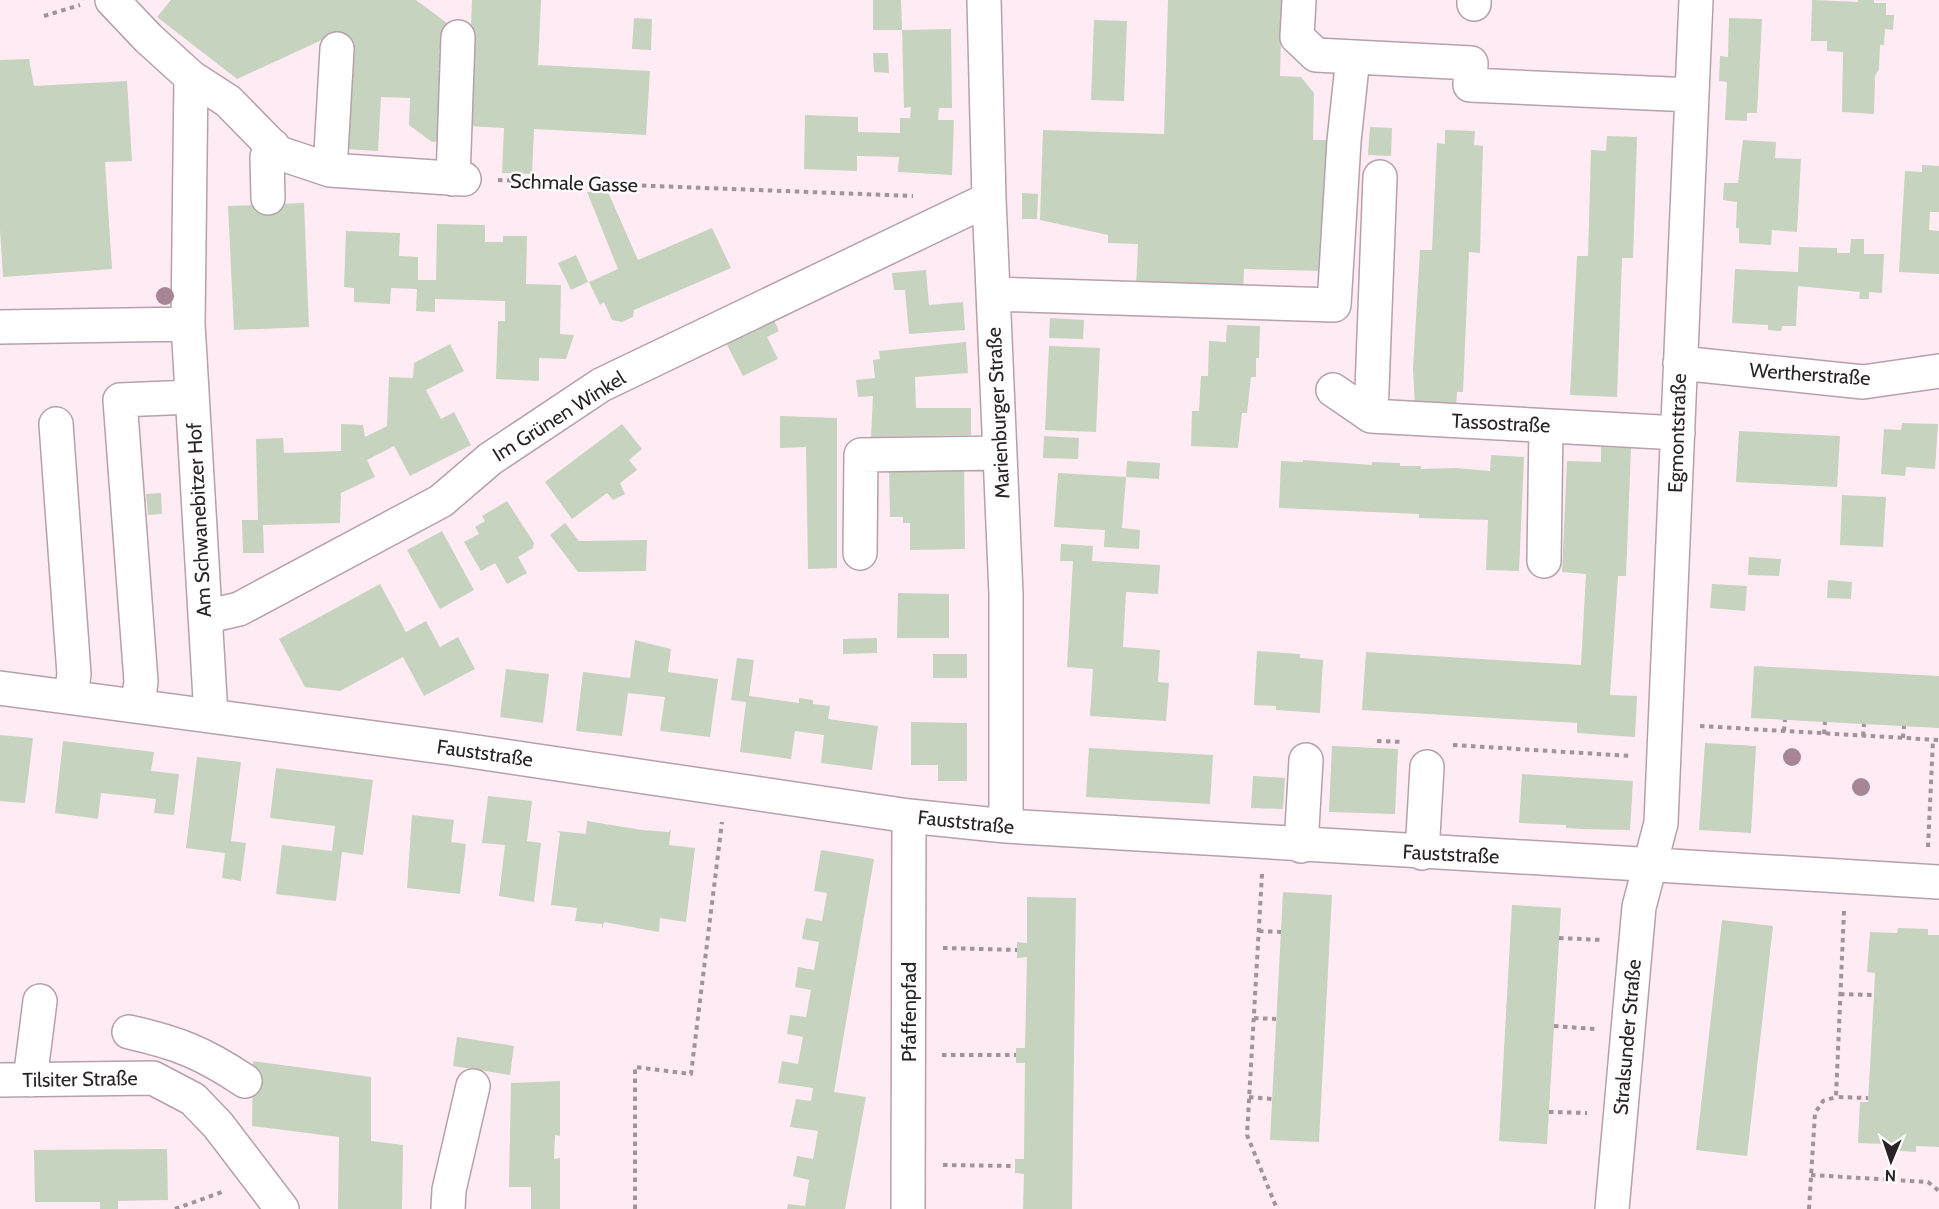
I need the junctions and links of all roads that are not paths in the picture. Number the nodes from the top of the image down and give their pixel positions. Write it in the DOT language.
graph roads {
  1 [pos="984,0"];
  2 [pos="1299,0"];
  3 [pos="1696,0"];
  4 [pos="98,2"];
  5 [pos="458,37"];
  6 [pos="337,49"];
  7 [pos="1353,57"];
  8 [pos="191,77"];
  9 [pos="1692,95"];
  10 [pos="273,146"];
  11 [pos="330,170"];
  12 [pos="1380,177"];
  13 [pos="268,198"];
  14 [pos="989,199"];
  15 [pos="994,305"];
  16 [pos="188,324"];
  17 [pos="0,327"];
  18 [pos="1680,363"];
  19 [pos="1939,371"];
  20 [pos="1333,390"];
  21 [pos="192,397"];
  22 [pos="1371,416"];
  23 [pos="56,424"];
  24 [pos="1546,426"];
  25 [pos="1677,432"];
  26 [pos="1000,453"];
  27 [pos="860,553"];
  28 [pos="1544,561"];
  29 [pos="205,617"];
  30 [pos="0,688"];
  31 [pos="71,698"];
  32 [pos="138,706"];
  33 [pos="210,716"];
  34 [pos="1429,752"];
  35 [pos="1306,760"];
  36 [pos="909,816"];
  37 [pos="1006,826"];
  38 [pos="1301,846"];
  39 [pos="1422,853"];
  40 [pos="1650,866"];
  41 [pos="1933,882"];
  42 [pos="40,1001"];
  43 [pos="120,1078"];
  44 [pos="15,1080"];
  45 [pos="245,1080"];
  46 [pos="473,1086"];
  47 [pos="282,1209"];
  48 [pos="448,1209"];
  49 [pos="908,1209"];
  50 [pos="1612,1209"];
  1 -- 14 [label="street, Marienburger Straße"];
  2 -- 7 [label="street"];
  3 -- 9 [label="street, Egmontstraße"];
  4 -- 8 [label="street"];
  5 -- 11 [label="street"];
  6 -- 11 [label="street"];
  7 -- 9 [label="street"];
  7 -- 15 [label="street"];
  8 -- 10 [label="street"];
  8 -- 16 [label="street, Am Schwanebitzer Hof"];
  9 -- 18 [label="street, Egmontstraße"];
  10 -- 11 [label="street"];
  10 -- 13 [label="street"];
  12 -- 22 [label="street"];
  14 -- 15 [label="street, Marienburger Straße"];
  14 -- 29 [label="street, Im Grünen Winkel"];
  15 -- 26 [label="street, Marienburger Straße"];
  16 -- 17 [label="street"];
  16 -- 21 [label="street, Am Schwanebitzer Hof"];
  18 -- 19 [label="street, Wertherstraße"];
  18 -- 25 [label="street, Egmontstraße"];
  20 -- 22 [label="street"];
  21 -- 29 [label="street, Am Schwanebitzer Hof"];
  21 -- 32 [label="street"];
  22 -- 24 [label="street, Tassostraße"];
  23 -- 31 [label="street"];
  24 -- 25 [label="street, Tassostraße"];
  24 -- 28 [label="street"];
  25 -- 40 [label="street, Egmontstraße"];
  26 -- 27 [label="street"];
  26 -- 37 [label="street, Marienburger Straße"];
  29 -- 33 [label="street, Am Schwanebitzer Hof"];
  30 -- 31 [label="street, Fauststraße"];
  31 -- 32 [label="street, Fauststraße"];
  32 -- 33 [label="street, Fauststraße"];
  33 -- 36 [label="street, Fauststraße"];
  34 -- 39 [label="street"];
  35 -- 38 [label="street"];
  36 -- 37 [label="street, Fauststraße"];
  36 -- 49 [label="street, Pfaffenpfad"];
  37 -- 38 [label="street, Fauststraße"];
  38 -- 39 [label="street, Fauststraße"];
  39 -- 40 [label="street, Fauststraße"];
  40 -- 41 [label="street, Fauststraße"];
  40 -- 50 [label="street, Stralsunder Straße"];
  42 -- 44 [label="street"];
  43 -- 44 [label="street, Tilsiter Straße"];
  43 -- 45 [label="street"];
  43 -- 47 [label="street, Tilsiter Straße"];
  46 -- 48 [label="street"];
}
